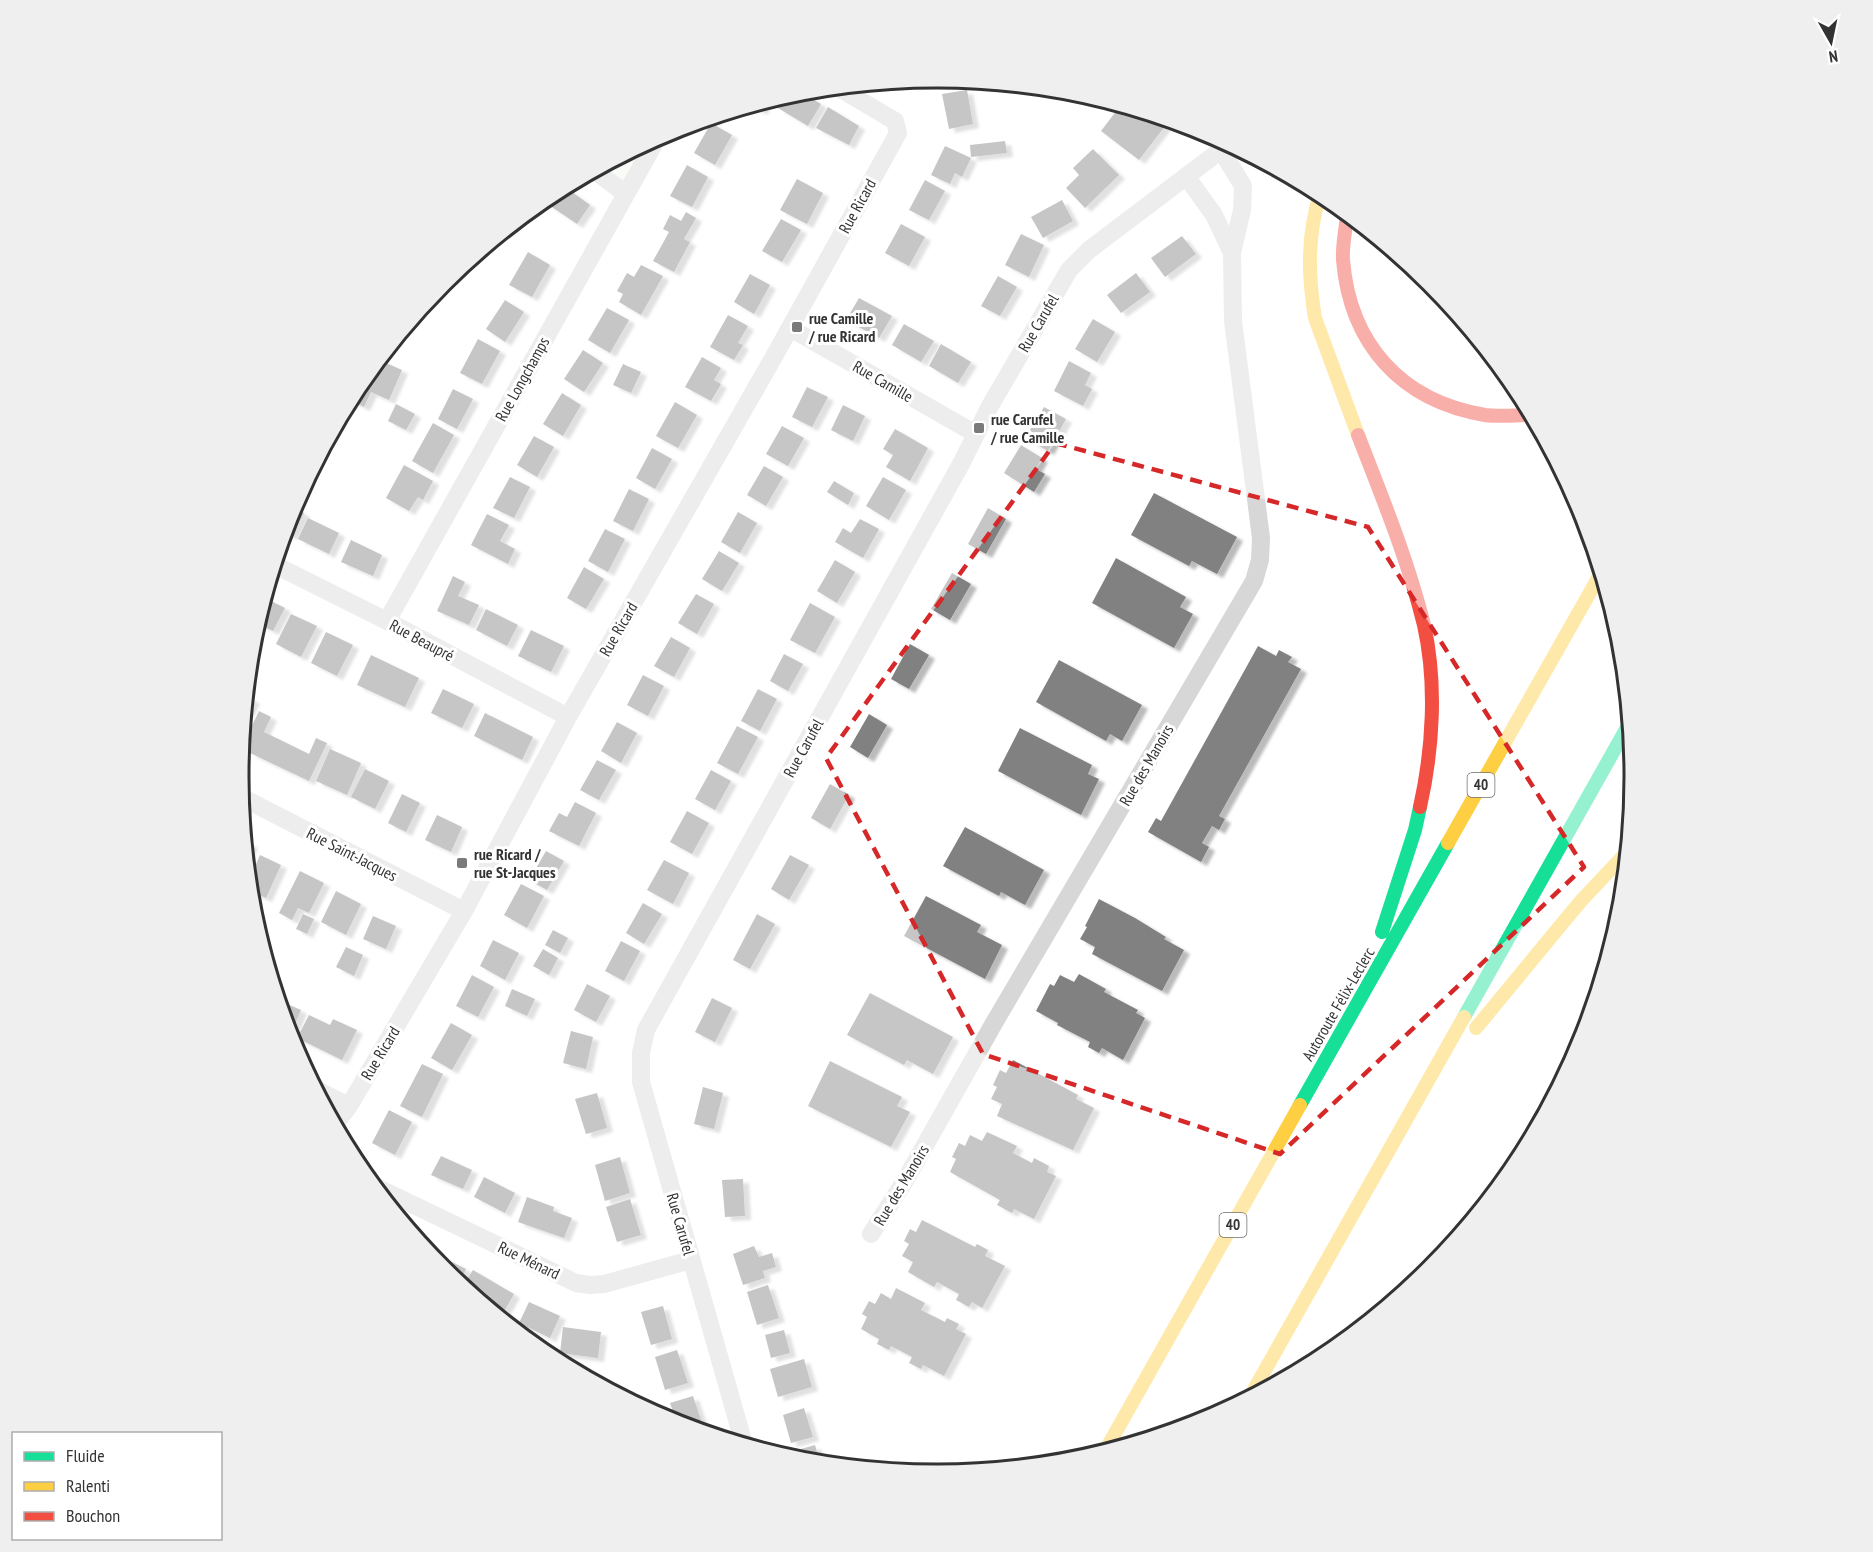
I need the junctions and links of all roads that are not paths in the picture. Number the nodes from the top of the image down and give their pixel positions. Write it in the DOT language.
graph roads {
  1 [pos="849,94"];
  2 [pos="1221,150"];
  3 [pos="650,151"];
  4 [pos="1228,153"];
  5 [pos="602,176"];
  6 [pos="1186,176"];
  7 [pos="626,194"];
  8 [pos="1317,203"];
  9 [pos="1345,224"];
  10 [pos="1232,253"];
  11 [pos="790,328"];
  12 [pos="1522,416"];
  13 [pos="976,434"];
  14 [pos="281,568"];
  15 [pos="1596,582"];
  16 [pos="387,621"];
  17 [pos="568,717"];
  18 [pos="1623,735"];
  19 [pos="250,801"];
  20 [pos="1619,861"];
  21 [pos="464,911"];
  22 [pos="1360,998"];
  23 [pos="1421,1095"];
  24 [pos="328,1096"];
  25 [pos="349,1106"];
  26 [pos="340,1118"];
  27 [pos="390,1194"];
  28 [pos="871,1234"];
  29 [pos="691,1260"];
  30 [pos="1257,1384"];
  31 [pos="741,1435"];
  32 [pos="1111,1441"];
  1 -- 11 [label="street, Rue Ricard"];
  2 -- 6 [label="street, Rue Carufel"];
  3 -- 7 [label="street, Rue Longchamps"];
  4 -- 10 [label="street, Rue des Manoirs"];
  5 -- 7 [label="street"];
  6 -- 10 [label="street, Rue des Manoirs"];
  6 -- 13 [label="street, Rue Carufel"];
  7 -- 16 [label="street, Rue Longchamps"];
  8 -- 22 [label="highway"];
  9 -- 12 [label="highway"];
  10 -- 28 [label="street, Rue des Manoirs"];
  11 -- 13 [label="street, Rue Camille"];
  11 -- 17 [label="street, Rue Ricard"];
  13 -- 29 [label="street, Rue Carufel"];
  14 -- 16 [label="street, Rue Beaupré"];
  15 -- 22 [label="highway, Autoroute Félix-Leclerc / 40"];
  16 -- 17 [label="street, Rue Beaupré"];
  17 -- 21 [label="street, Rue Ricard"];
  18 -- 23 [label="highway"];
  19 -- 21 [label="street, Rue Saint-Jacques"];
  20 -- 23 [label="highway"];
  21 -- 25 [label="street, Rue Ricard"];
  22 -- 32 [label="highway, Autoroute Félix-Leclerc / 40"];
  23 -- 30 [label="highway"];
  24 -- 25 [label="street"];
  25 -- 26 [label="street, Rue Ricard"];
  27 -- 29 [label="street, Rue Ménard"];
  29 -- 31 [label="street, Rue Carufel"];
}
